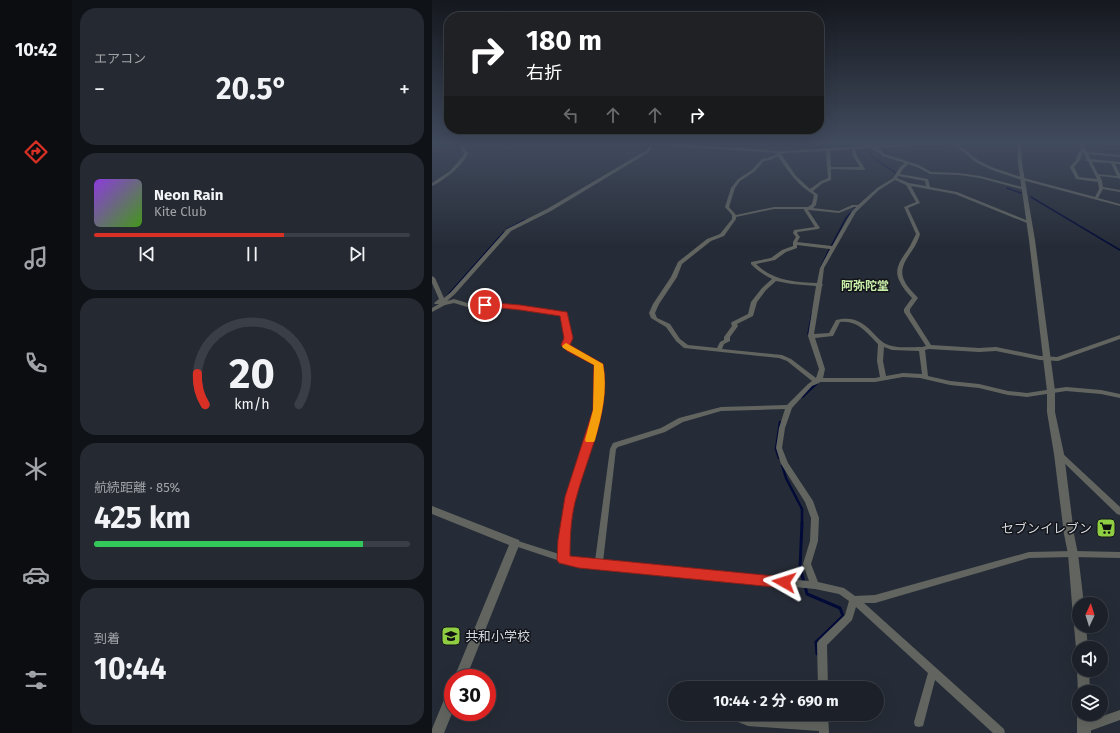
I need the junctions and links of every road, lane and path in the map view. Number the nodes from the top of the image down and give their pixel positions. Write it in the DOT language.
graph roads {
  1 [pos="443,177"];
  2 [pos="604,177"];
  3 [pos="744,177"];
  4 [pos="794,177"];
  5 [pos="830,177"];
  6 [pos="896,177"];
  7 [pos="898,177"];
  8 [pos="976,177"];
  9 [pos="1018,177"];
  10 [pos="1077,177"];
  11 [pos="1097,177"];
  12 [pos="1023,179"];
  13 [pos="1100,181"];
  14 [pos="908,184"];
  15 [pos="432,185"];
  16 [pos="928,187"];
  17 [pos="1102,188"];
  18 [pos="1025,189"];
  19 [pos="810,191"];
  20 [pos="1120,191"];
  21 [pos="1096,198"];
  22 [pos="1120,205"];
  23 [pos="859,206"];
  24 [pos="809,208"];
  25 [pos="735,216"];
  26 [pos="1029,222"];
  27 [pos="795,243"];
  28 [pos="833,248"];
  29 [pos="432,278"];
  30 [pos="774,280"];
  31 [pos="820,285"];
  32 [pos="434,309"];
  33 [pos="811,336"];
  34 [pos="1120,337"];
  35 [pos="881,344"];
  36 [pos="929,347"];
  37 [pos="922,349"];
  38 [pos="719,350"];
  39 [pos="1046,359"];
  40 [pos="925,377"];
  41 [pos="883,378"];
  42 [pos="818,381"];
  43 [pos="1051,391"];
  44 [pos="1120,396"];
  45 [pos="789,407"];
  46 [pos="1059,454"];
  47 [pos="433,511"];
  48 [pos="1120,512"];
  49 [pos="516,543"];
  50 [pos="1073,554"];
  51 [pos="1120,555"];
  52 [pos="563,560"];
  53 [pos="599,564"];
  54 [pos="815,585"];
  55 [pos="1077,597"];
  56 [pos="854,600"];
  57 [pos="464,669"];
  58 [pos="933,672"];
  59 [pos="823,681"];
  60 [pos="444,716"];
  61 [pos="1120,716"];
  62 [pos="756,721"];
  63 [pos="919,722"];
  64 [pos="824,729"];
  65 [pos="1084,730"];
  66 [pos="437,733"];
  67 [pos="1000,733"];
  1 -- 15 [label="street"];
  2 -- 32 [label="street"];
  3 -- 25 [label="street"];
  4 -- 19 [label="street"];
  5 -- 19 [label="street"];
  6 -- 14 [label="street"];
  6 -- 23 [label="street"];
  7 -- 16 [label="street"];
  8 -- 18 [label="street"];
  9 -- 12 [label="street"];
  10 -- 13 [label="street"];
  11 -- 13 [label="street"];
  12 -- 18 [label="street"];
  12 -- 21 [label="street"];
  13 -- 17 [label="street"];
  14 -- 16 [label="street"];
  14 -- 36 [label="street"];
  16 -- 26 [label="street"];
  17 -- 20 [label="street"];
  17 -- 21 [label="street"];
  18 -- 26 [label="street"];
  19 -- 24 [label="street"];
  21 -- 22 [label="street"];
  23 -- 24 [label="street"];
  23 -- 28 [label="street"];
  24 -- 25 [label="street"];
  24 -- 27 [label="street"];
  25 -- 38 [label="street"];
  26 -- 39 [label="street"];
  27 -- 28 [label="street"];
  27 -- 30 [label="street"];
  28 -- 31 [label="street"];
  29 -- 32 [label="street"];
  30 -- 31 [label="street"];
  30 -- 38 [label="street"];
  31 -- 33 [label="street"];
  32 -- 52 [label="street"];
  33 -- 35 [label="street"];
  33 -- 42 [label="street"];
  34 -- 39 [label="street"];
  35 -- 37 [label="street"];
  35 -- 41 [label="street"];
  36 -- 37 [label="street"];
  36 -- 39 [label="street"];
  37 -- 40 [label="street"];
  38 -- 42 [label="street"];
  39 -- 43 [label="street"];
  40 -- 41 [label="street"];
  40 -- 43 [label="street"];
  41 -- 42 [label="street"];
  42 -- 45 [label="street"];
  43 -- 44 [label="street"];
  43 -- 46 [label="street"];
  45 -- 53 [label="street"];
  45 -- 54 [label="street"];
  46 -- 48 [label="street"];
  46 -- 50 [label="street"];
  47 -- 49 [label="street"];
  49 -- 52 [label="street"];
  49 -- 57 [label="street"];
  50 -- 51 [label="street"];
  50 -- 55 [label="street"];
  50 -- 56 [label="street"];
  52 -- 53 [label="street"];
  53 -- 54 [label="street"];
  54 -- 56 [label="street"];
  56 -- 58 [label="street"];
  56 -- 59 [label="street"];
  58 -- 63 [label="street"];
  58 -- 67 [label="street"];
  60 -- 66 [label="street"];
  61 -- 65 [label="street"];
  62 -- 64 [label="street"];
}
